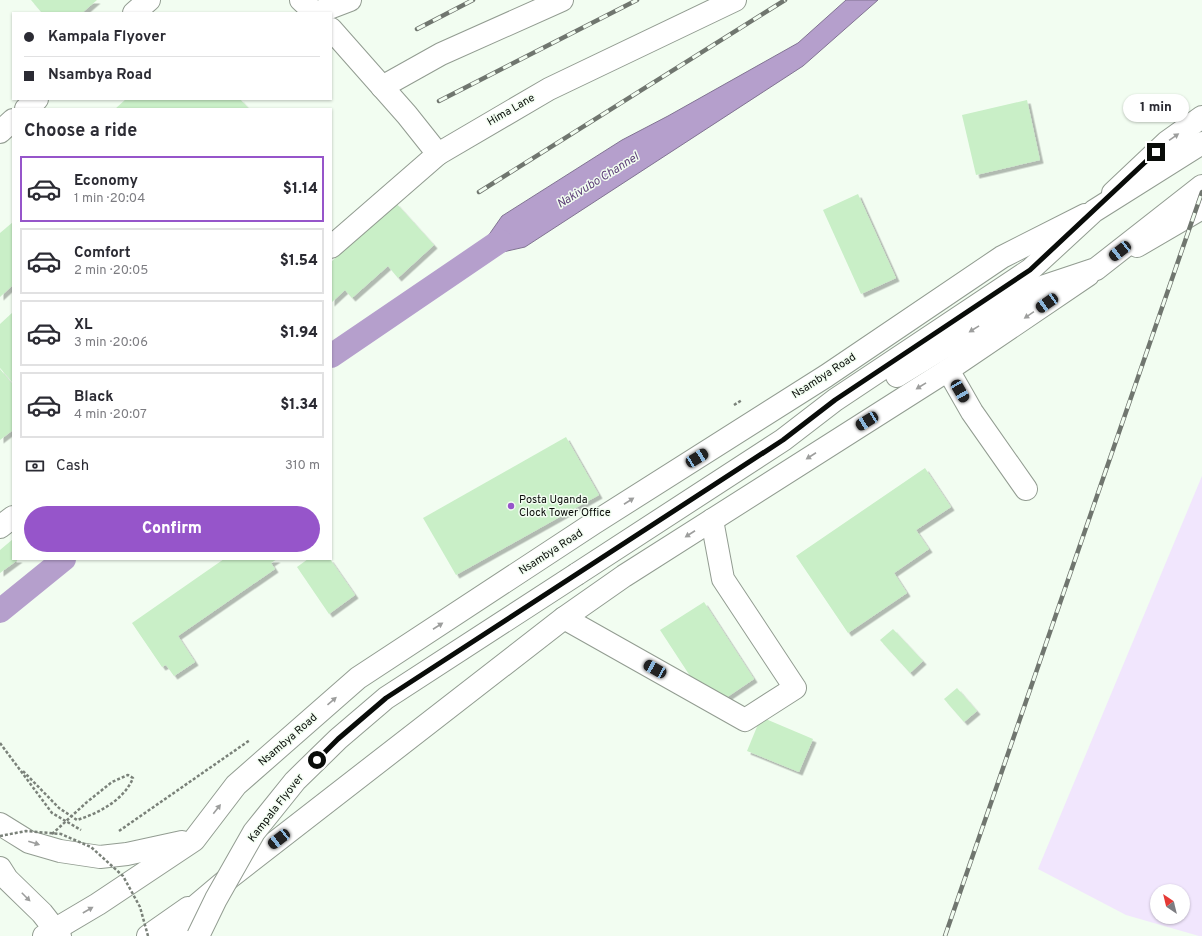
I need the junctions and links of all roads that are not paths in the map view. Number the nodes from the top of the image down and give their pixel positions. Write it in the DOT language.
graph roads {
  1 [pos="149,0"];
  2 [pos="301,0"];
  3 [pos="350,0"];
  4 [pos="562,0"];
  5 [pos="735,0"];
  6 [pos="135,12"];
  7 [pos="315,12"];
  8 [pos="319,12"];
  9 [pos="332,30"];
  10 [pos="382,87"];
  11 [pos="36,100"];
  12 [pos="27,108"];
  13 [pos="1202,117"];
  14 [pos="12,121"];
  15 [pos="0,132"];
  16 [pos="1202,143"];
  17 [pos="438,154"];
  18 [pos="1202,186"];
  19 [pos="1202,208"];
  20 [pos="1094,211"];
  21 [pos="332,246"];
  22 [pos="1096,269"];
  23 [pos="948,370"];
  24 [pos="783,440"];
  25 [pos="1026,490"];
  26 [pos="12,518"];
  27 [pos="712,520"];
  28 [pos="0,527"];
  29 [pos="564,618"];
  30 [pos="0,824"];
  31 [pos="194,840"];
  32 [pos="0,868"];
  33 [pos="223,883"];
  34 [pos="53,934"];
  35 [pos="148,936"];
  36 [pos="174,936"];
  37 [pos="198,936"];
  1 -- 6 [label="main road"];
  2 -- 7 [label="main road"];
  3 -- 8 [label="main road"];
  4 -- 10 [label="main road"];
  5 -- 17 [label="main road, Hima Lane"];
  9 -- 10 [label="main road"];
  10 -- 17 [label="main road"];
  11 -- 12 [label="main road"];
  20 -- 13 [label="main road, Nsambya Road, one-way"];
  14 -- 15 [label="main road"];
  16 -- 20 [label="main road"];
  17 -- 21 [label="main road, Hima Lane"];
  18 -- 22 [label="main road"];
  19 -- 22 [label="main road"];
  20 -- 24 [label="main road"];
  31 -- 20 [label="main road, Nsambya Road, one-way"];
  22 -- 23 [label="main road, one-way"];
  22 -- 24 [label="main road, one-way"];
  23 -- 25 [label="main road"];
  23 -- 27 [label="main road, one-way"];
  24 -- 37 [label="main road, Kampala Flyover, bridge"];
  26 -- 28 [label="main road"];
  27 -- 29 [label="main road, one-way"];
  27 -- 29 [label="main road"];
  29 -- 33 [label="main road"];
  30 -- 31 [label="main road, one-way"];
  34 -- 31 [label="main road, Nsambya Road, one-way"];
  32 -- 34 [label="main road, one-way"];
  33 -- 35 [label="main road"];
  33 -- 36 [label="main road"];
}
